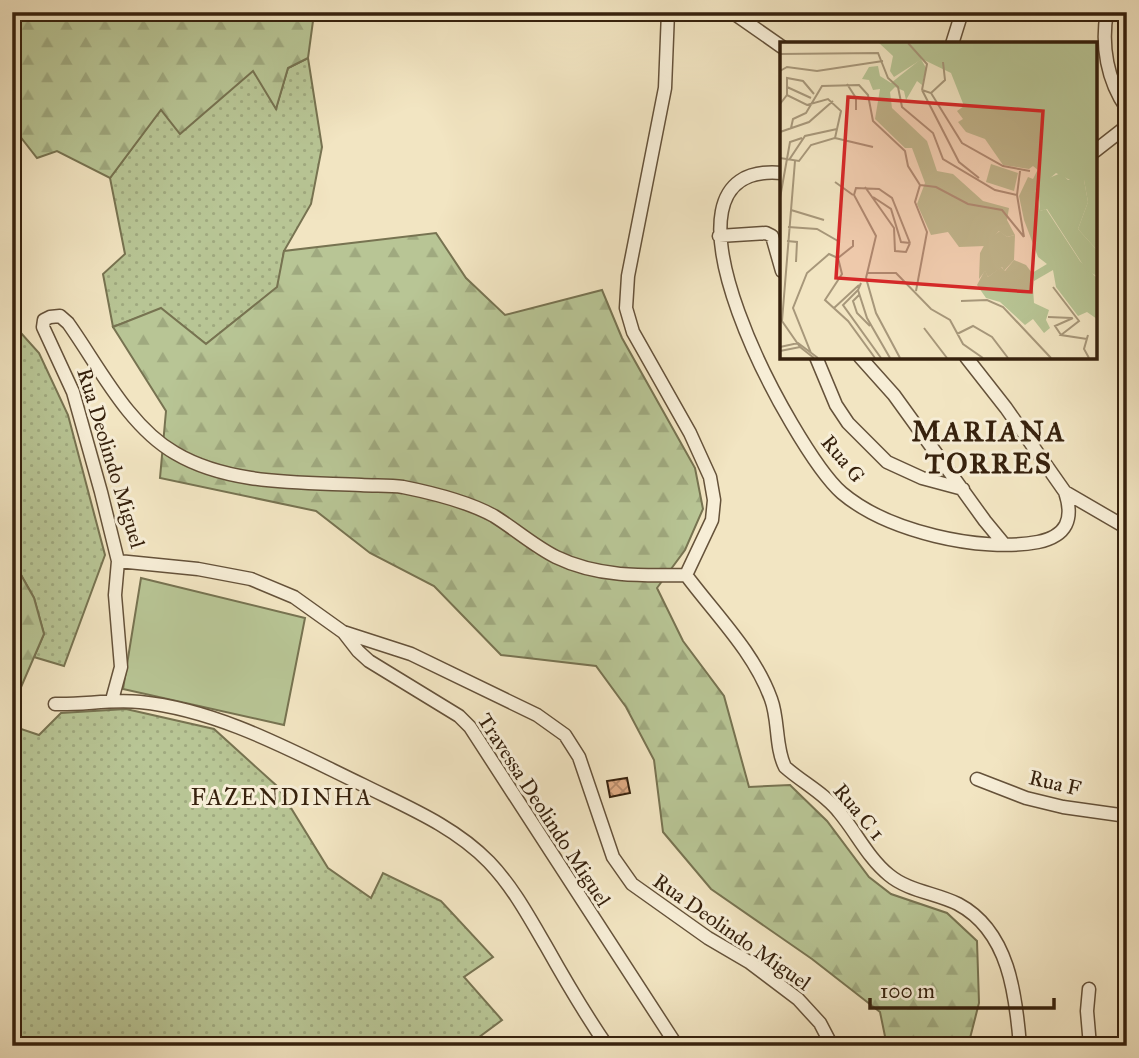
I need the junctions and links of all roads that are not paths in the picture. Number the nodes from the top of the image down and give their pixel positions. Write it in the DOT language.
graph roads {
  1 [pos="668,12"];
  2 [pos="732,12"];
  3 [pos="962,12"];
  4 [pos="1107,12"];
  5 [pos="952,42"];
  6 [pos="780,46"];
  7 [pos="1127,108"];
  8 [pos="1127,126"];
  9 [pos="1097,149"];
  10 [pos="780,173"];
  11 [pos="719,236"];
  12 [pos="780,264"];
  13 [pos="817,359"];
  14 [pos="862,359"];
  15 [pos="968,359"];
  16 [pos="963,489"];
  17 [pos="1065,492"];
  18 [pos="1127,528"];
  19 [pos="1003,544"];
  20 [pos="118,561"];
  21 [pos="686,575"];
  22 [pos="343,632"];
  23 [pos="112,700"];
  24 [pos="55,704"];
  25 [pos="977,779"];
  26 [pos="1127,816"];
  27 [pos="1089,989"];
  28 [pos="607,1046"];
  29 [pos="677,1046"];
  30 [pos="832,1046"];
  31 [pos="1020,1046"];
  32 [pos="1090,1046"];
  1 -- 21 [label="street"];
  2 -- 6 [label="street"];
  3 -- 5 [label="street"];
  4 -- 7 [label="street"];
  8 -- 9 [label="street"];
  10 -- 11 [label="street"];
  11 -- 12 [label="street"];
  11 -- 19 [label="street, Rua G"];
  13 -- 16 [label="street"];
  14 -- 16 [label="street"];
  15 -- 17 [label="street"];
  16 -- 19 [label="street"];
  17 -- 18 [label="street"];
  17 -- 19 [label="street, Rua G"];
  20 -- 21 [label="street, Rua Deolindo Miguel"];
  20 -- 22 [label="street, Rua Deolindo Miguel"];
  20 -- 23 [label="street"];
  21 -- 31 [label="street, Rua C 1"];
  22 -- 29 [label="street, Travessa Deolindo Miguel"];
  22 -- 30 [label="street, Rua Deolindo Miguel"];
  23 -- 24 [label="street"];
  23 -- 28 [label="street"];
  25 -- 26 [label="street, Rua F"];
  27 -- 32 [label="street"];
}
